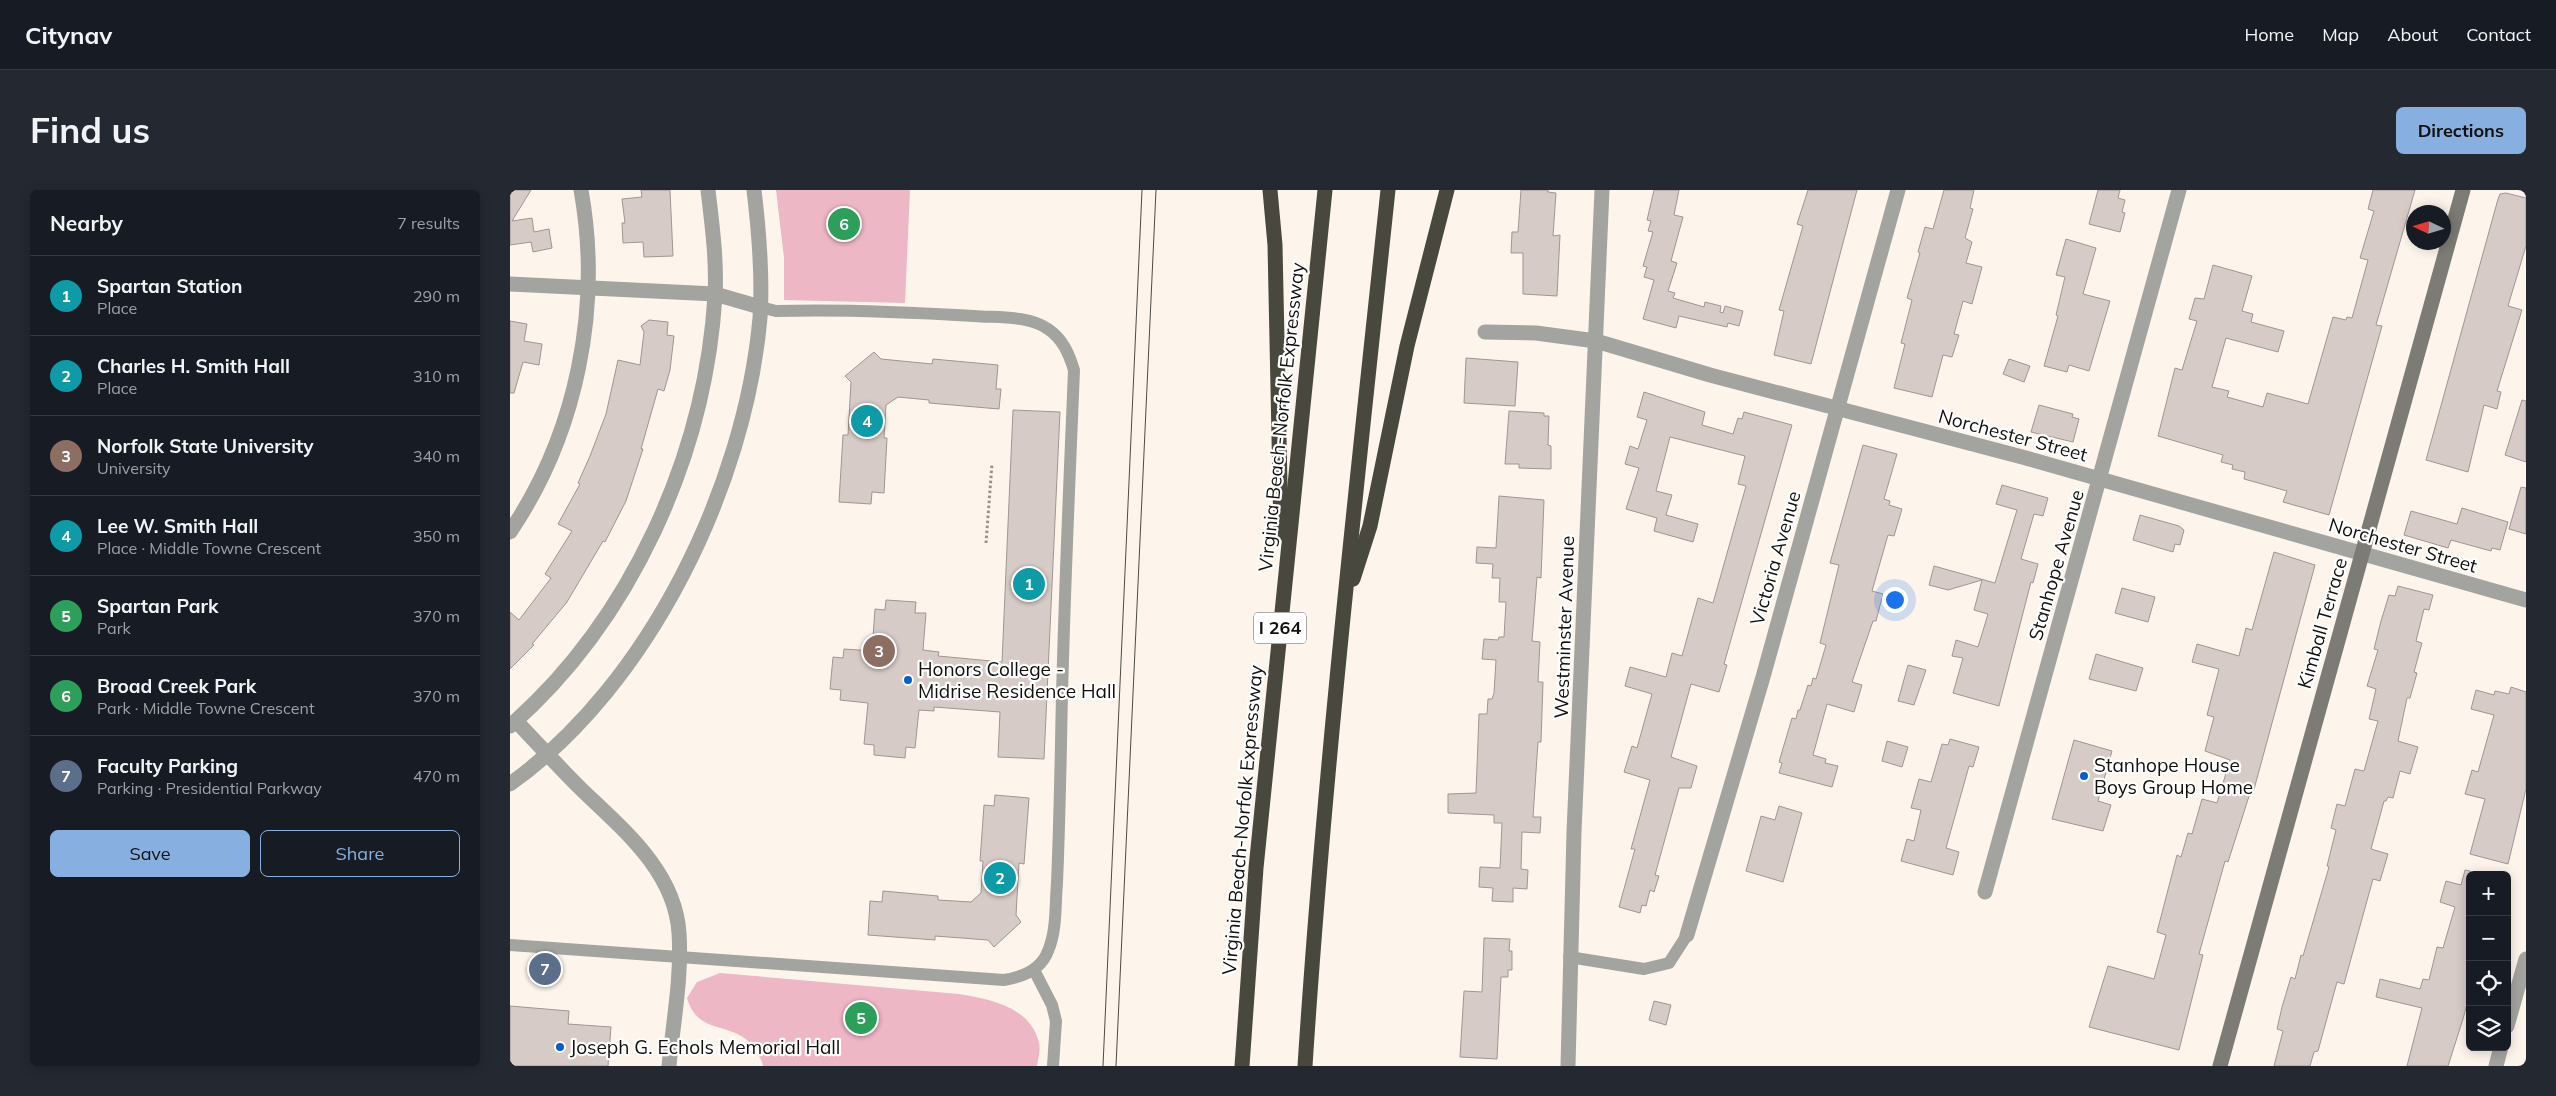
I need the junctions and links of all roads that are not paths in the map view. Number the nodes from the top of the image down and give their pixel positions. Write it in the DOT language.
graph roads {
  1 [pos="581,190"];
  2 [pos="708,190"];
  3 [pos="754,190"];
  4 [pos="1270,190"];
  5 [pos="1325,190"];
  6 [pos="1388,190"];
  7 [pos="1447,190"];
  8 [pos="1898,190"];
  9 [pos="2179,190"];
  10 [pos="2463,190"];
  11 [pos="1603,192"];
  12 [pos="510,284"];
  13 [pos="589,288"];
  14 [pos="715,294"];
  15 [pos="760,307"];
  16 [pos="1485,332"];
  17 [pos="1596,340"];
  18 [pos="1838,409"];
  19 [pos="2100,480"];
  20 [pos="510,532"];
  21 [pos="2362,554"];
  22 [pos="1282,598"];
  23 [pos="2526,600"];
  24 [pos="1343,612"];
  25 [pos="513,723"];
  26 [pos="547,754"];
  27 [pos="510,784"];
  28 [pos="1985,892"];
  29 [pos="1687,935"];
  30 [pos="510,945"];
  31 [pos="1570,957"];
  32 [pos="679,958"];
  33 [pos="2526,958"];
  34 [pos="1034,970"];
  35 [pos="2511,1012"];
  36 [pos="2500,1051"];
  37 [pos="669,1066"];
  38 [pos="1053,1066"];
  39 [pos="1242,1066"];
  40 [pos="1305,1066"];
  41 [pos="1568,1066"];
  42 [pos="2220,1066"];
  43 [pos="2496,1066"];
  1 -- 13 [label="street"];
  2 -- 14 [label="street"];
  3 -- 15 [label="street"];
  4 -- 22 [label="highway"];
  5 -- 22 [label="highway, Virginia Beach-Norfolk Expressway / I 264"];
  6 -- 24 [label="highway"];
  7 -- 24 [label="highway"];
  8 -- 18 [label="street, Victoria Avenue"];
  9 -- 19 [label="street, Stanhope Avenue"];
  10 -- 21 [label="street, Kimball Terrace"];
  11 -- 17 [label="street, Westminster Avenue"];
  12 -- 13 [label="street"];
  13 -- 14 [label="street"];
  13 -- 20 [label="street"];
  14 -- 15 [label="street"];
  14 -- 25 [label="street"];
  15 -- 26 [label="street"];
  15 -- 34 [label="lane"];
  16 -- 17 [label="street, Norchester Street"];
  17 -- 18 [label="street, Norchester Street"];
  17 -- 31 [label="street, Westminster Avenue"];
  18 -- 19 [label="street, Norchester Street"];
  18 -- 29 [label="street, Victoria Avenue"];
  19 -- 21 [label="street, Norchester Street"];
  19 -- 28 [label="street, Stanhope Avenue"];
  21 -- 23 [label="street, Norchester Street"];
  21 -- 42 [label="street, Kimball Terrace"];
  22 -- 39 [label="highway, Virginia Beach-Norfolk Expressway / I 264"];
  24 -- 40 [label="highway"];
  25 -- 26 [label="street"];
  26 -- 27 [label="street"];
  26 -- 32 [label="street"];
  29 -- 31 [label="lane"];
  30 -- 32 [label="lane"];
  31 -- 41 [label="street, Westminster Avenue"];
  32 -- 34 [label="lane"];
  32 -- 37 [label="street"];
  33 -- 35 [label="street"];
  34 -- 38 [label="lane"];
  36 -- 43 [label="street"];
}
